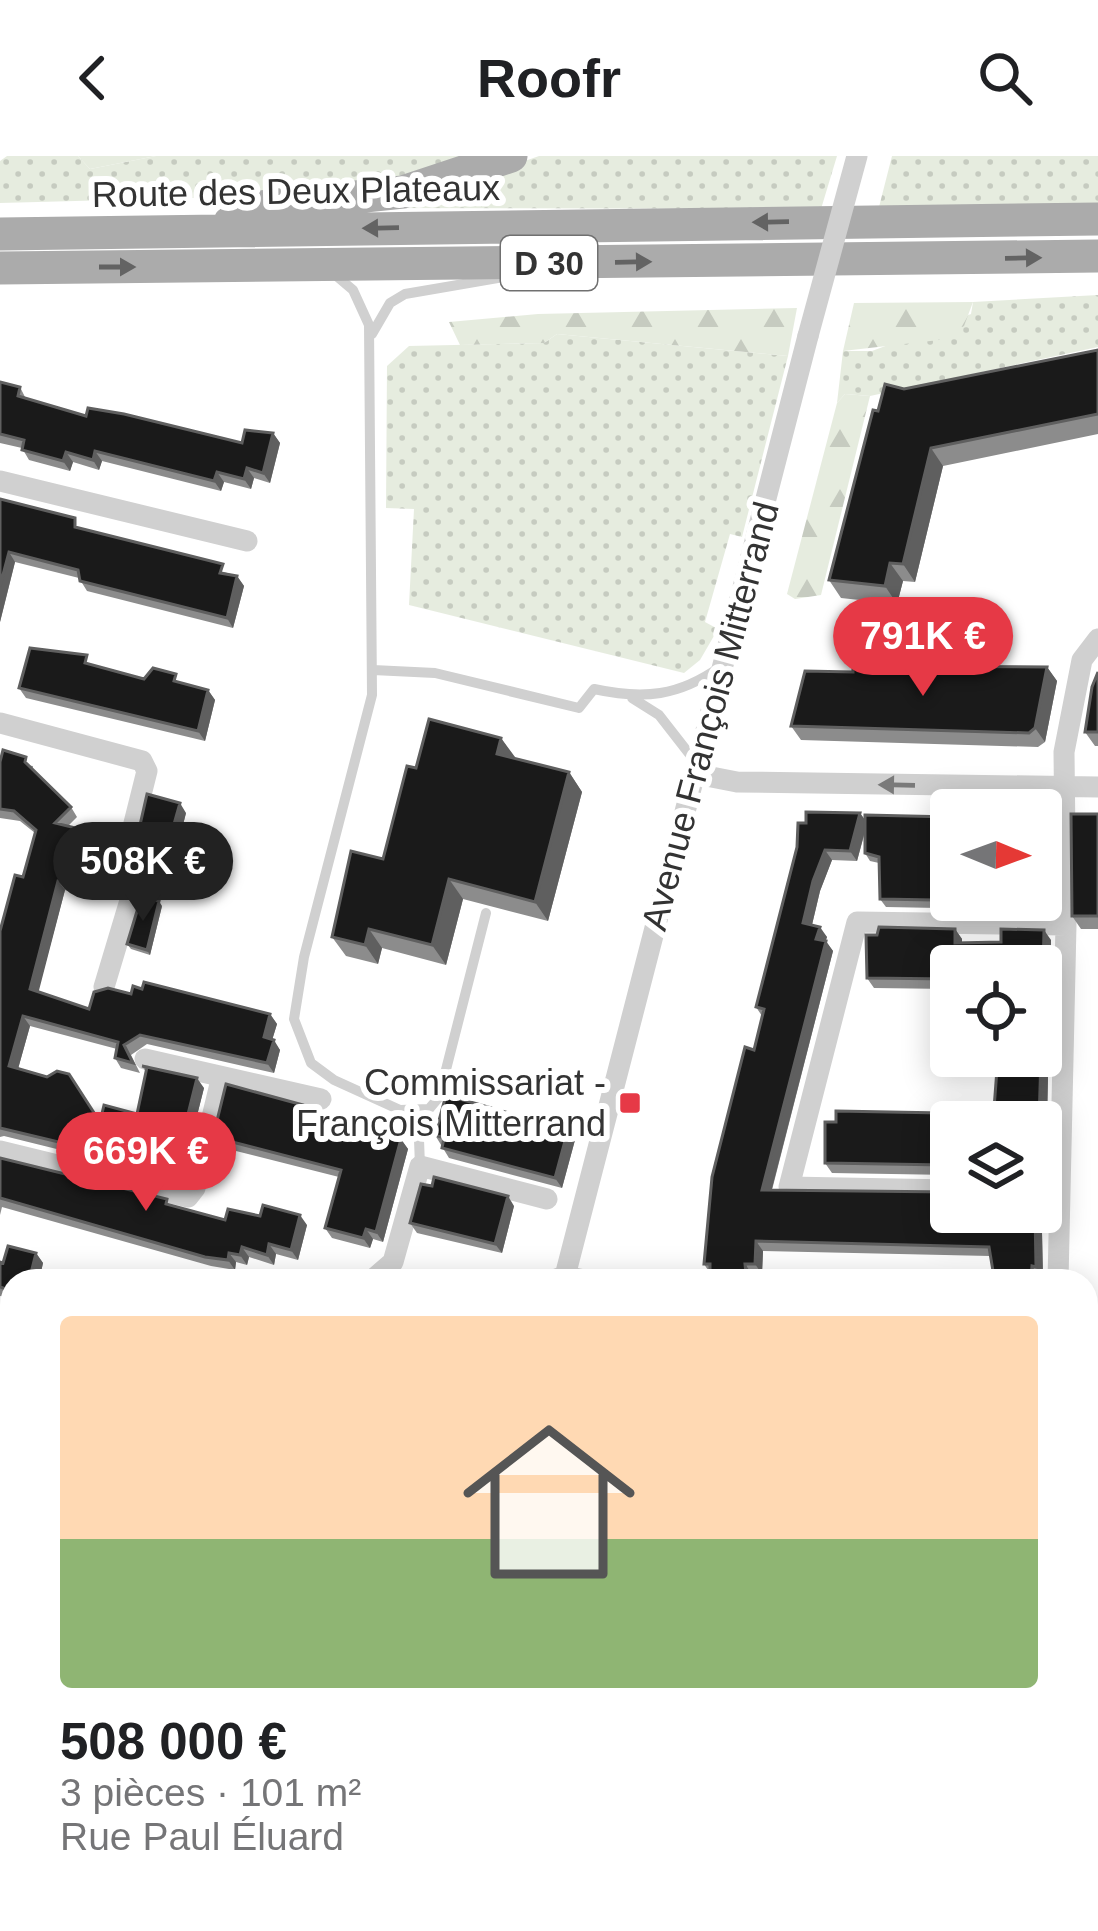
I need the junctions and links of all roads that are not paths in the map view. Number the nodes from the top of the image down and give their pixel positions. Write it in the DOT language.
graph roads {
  1 [pos="511,156"];
  2 [pos="857,156"];
  3 [pos="1098,219"];
  4 [pos="218,230"];
  5 [pos="0,234"];
  6 [pos="1098,256"];
  7 [pos="548,263"];
  8 [pos="316,266"];
  9 [pos="0,268"];
  10 [pos="370,344"];
  11 [pos="0,481"];
  12 [pos="247,541"];
  13 [pos="1098,639"];
  14 [pos="725,663"];
  15 [pos="373,670"];
  16 [pos="629,697"];
  17 [pos="0,723"];
  18 [pos="697,770"];
  19 [pos="1064,786"];
  20 [pos="1098,787"];
  21 [pos="487,913"];
  22 [pos="1066,925"];
  23 [pos="104,987"];
  24 [pos="145,1059"];
  25 [pos="221,1080"];
  26 [pos="321,1099"];
  27 [pos="1056,1101"];
  28 [pos="418,1114"];
  29 [pos="0,1151"];
  30 [pos="420,1166"];
  31 [pos="930,1190"];
  32 [pos="547,1199"];
  33 [pos="1054,1233"];
  34 [pos="385,1269"];
  35 [pos="560,1269"];
  36 [pos="1057,1269"];
  1 -- 4 [label="main road"];
  2 -- 14 [label="street, Avenue François Mitterrand, bridge"];
  3 -- 4 [label="main road, Route des Deux Plateaux / D 30, one-way"];
  4 -- 5 [label="main road, Route des Deux Plateaux / D 30"];
  7 -- 6 [label="main road, Route des Deux Plateaux / D 30, one-way"];
  7 -- 8 [label="main road, Route des Deux Plateaux / D 30"];
  7 -- 10 [label="lane"];
  9 -- 8 [label="main road, Route des Deux Plateaux / D 30, one-way"];
  8 -- 10 [label="lane"];
  10 -- 15 [label="lane"];
  11 -- 12 [label="street"];
  13 -- 19 [label="street"];
  14 -- 16 [label="lane"];
  14 -- 18 [label="street, Avenue François Mitterrand"];
  15 -- 16 [label="lane"];
  15 -- 28 [label="lane"];
  16 -- 18 [label="lane"];
  17 -- 23 [label="street"];
  19 -- 18 [label="street, one-way"];
  18 -- 35 [label="street, Avenue François Mitterrand"];
  19 -- 20 [label="street"];
  19 -- 22 [label="street"];
  21 -- 28 [label="lane"];
  22 -- 27 [label="street"];
  22 -- 31 [label="street"];
  24 -- 25 [label="street"];
  25 -- 26 [label="street"];
  25 -- 29 [label="street"];
  28 -- 30 [label="lane"];
  30 -- 32 [label="street"];
  30 -- 34 [label="street"];
  33 -- 36 [label="street"];
}
